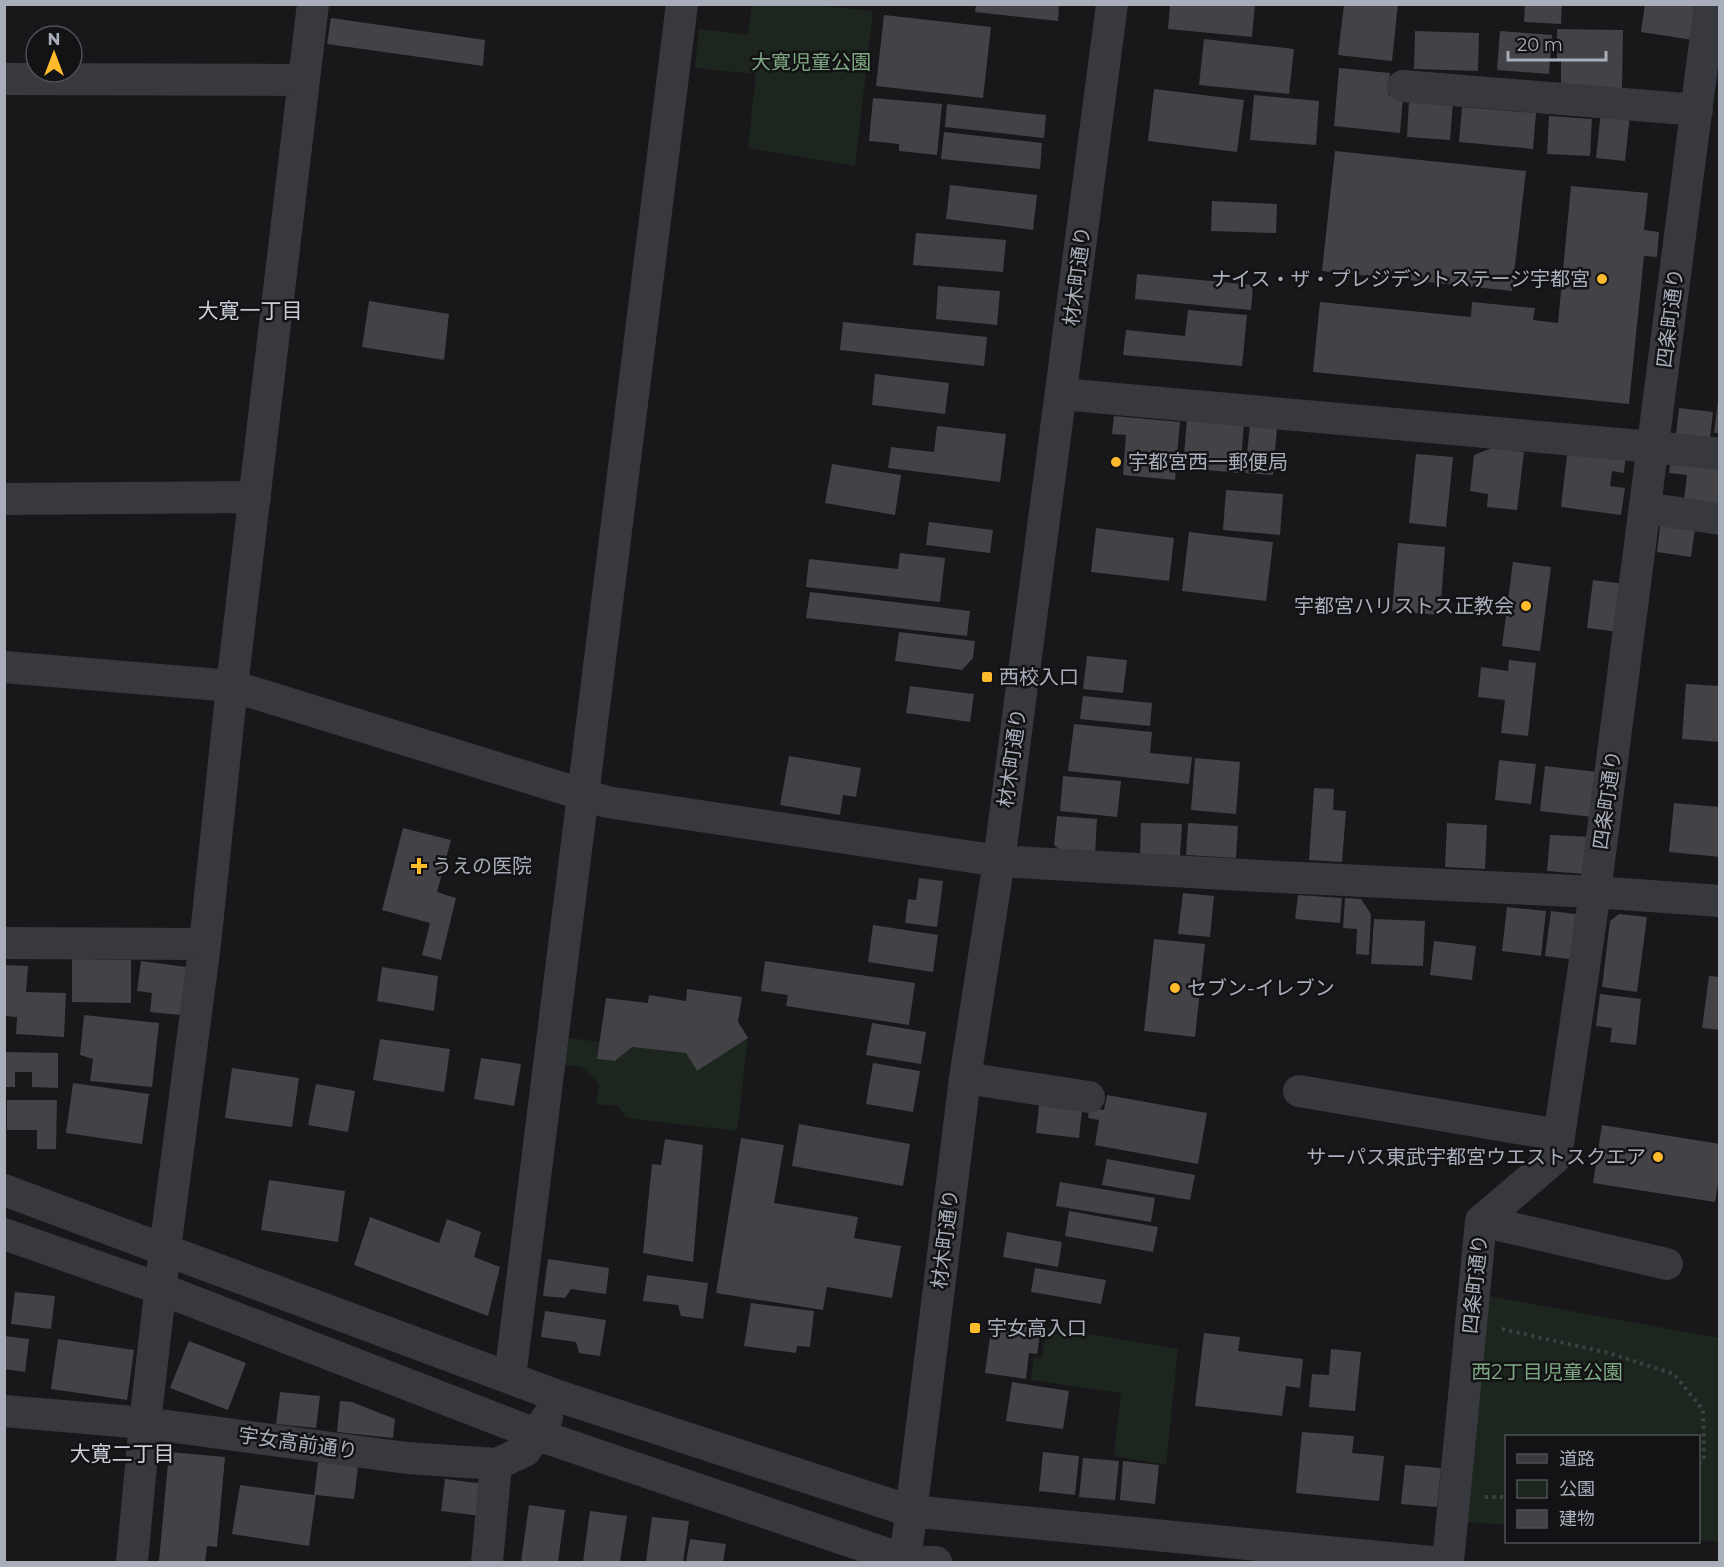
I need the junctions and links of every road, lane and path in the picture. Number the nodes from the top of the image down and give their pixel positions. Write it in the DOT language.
graph roads {
  1 [pos="313,4"];
  2 [pos="682,4"];
  3 [pos="1112,4"];
  4 [pos="1710,4"];
  5 [pos="4,79"];
  6 [pos="304,80"];
  7 [pos="1403,86"];
  8 [pos="1697,110"];
  9 [pos="1061,394"];
  10 [pos="1653,447"];
  11 [pos="1719,454"];
  12 [pos="255,497"];
  13 [pos="4,499"];
  14 [pos="1645,508"];
  15 [pos="1719,519"];
  16 [pos="4,667"];
  17 [pos="232,686"];
  18 [pos="582,794"];
  19 [pos="999,861"];
  20 [pos="1594,892"];
  21 [pos="1719,901"];
  22 [pos="4,943"];
  23 [pos="205,944"];
  24 [pos="965,1078"];
  25 [pos="1299,1091"];
  26 [pos="1089,1097"];
  27 [pos="1559,1135"];
  28 [pos="4,1190"];
  29 [pos="1481,1221"];
  30 [pos="4,1234"];
  31 [pos="165,1249"];
  32 [pos="1667,1264"];
  33 [pos="161,1289"];
  34 [pos="1472,1323"];
  35 [pos="510,1377"];
  36 [pos="558,1396"];
  37 [pos="4,1411"];
  38 [pos="146,1423"];
  39 [pos="537,1435"];
  40 [pos="1700,1462"];
  41 [pos="496,1464"];
  42 [pos="910,1511"];
  43 [pos="905,1561"];
  44 [pos="132,1563"];
  45 [pos="487,1563"];
  46 [pos="936,1563"];
  47 [pos="1431,1563"];
  48 [pos="1448,1563"];
  1 -- 6 [label="street"];
  2 -- 18 [label="street"];
  3 -- 9 [label="street, 材木町通り"];
  4 -- 8 [label="street, 四条町通り"];
  5 -- 6 [label="street"];
  6 -- 12 [label="street"];
  7 -- 8 [label="street"];
  8 -- 10 [label="street, 四条町通り"];
  9 -- 10 [label="street"];
  9 -- 19 [label="street, 材木町通り"];
  10 -- 11 [label="street"];
  10 -- 14 [label="street, 四条町通り"];
  12 -- 13 [label="street"];
  12 -- 17 [label="street"];
  14 -- 15 [label="street"];
  14 -- 20 [label="street, 四条町通り"];
  16 -- 17 [label="street"];
  17 -- 18 [label="street"];
  17 -- 23 [label="street"];
  18 -- 19 [label="street"];
  18 -- 35 [label="street"];
  19 -- 20 [label="street"];
  19 -- 24 [label="street, 材木町通り"];
  20 -- 21 [label="street"];
  20 -- 27 [label="street, 四条町通り"];
  22 -- 23 [label="street"];
  23 -- 31 [label="street"];
  24 -- 26 [label="street"];
  24 -- 42 [label="street, 材木町通り"];
  25 -- 27 [label="street"];
  27 -- 29 [label="street, 四条町通り"];
  28 -- 31 [label="street"];
  29 -- 32 [label="street"];
  29 -- 34 [label="street, 四条町通り"];
  30 -- 33 [label="street"];
  31 -- 33 [label="street"];
  31 -- 35 [label="street"];
  33 -- 38 [label="street"];
  33 -- 39 [label="street"];
  34 -- 40 [label="path"];
  34 -- 48 [label="street, 四条町通り"];
  35 -- 36 [label="street"];
  36 -- 39 [label="street, 宇女高前通り"];
  36 -- 42 [label="street"];
  37 -- 38 [label="street, 宇女高前通り"];
  38 -- 41 [label="street, 宇女高前通り"];
  38 -- 44 [label="street"];
  39 -- 41 [label="street, 宇女高前通り"];
  39 -- 43 [label="street"];
  41 -- 45 [label="street"];
  42 -- 43 [label="street, 材木町通り"];
  42 -- 47 [label="street"];
  43 -- 46 [label="street"];
}
